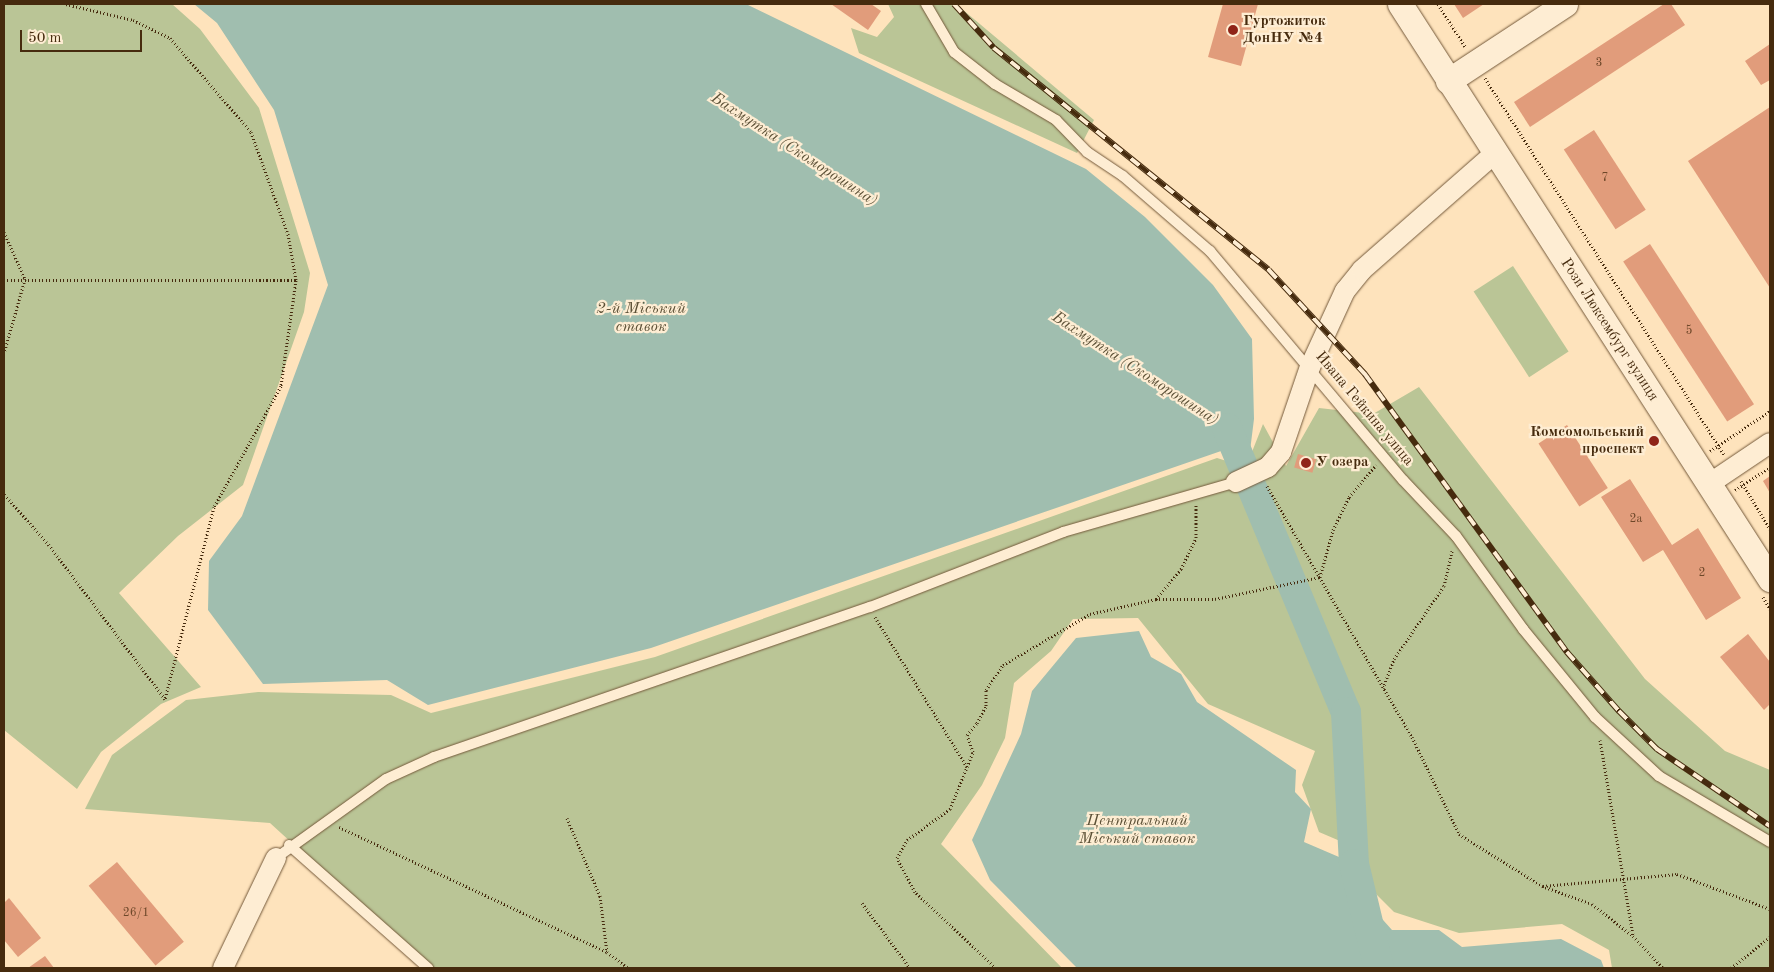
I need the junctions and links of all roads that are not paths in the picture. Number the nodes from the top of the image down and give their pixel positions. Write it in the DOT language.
graph roads {
  1 [pos="926,4"];
  2 [pos="1400,4"];
  3 [pos="1565,4"];
  4 [pos="1448,81"];
  5 [pos="1495,153"];
  6 [pos="1310,367"];
  7 [pos="1770,442"];
  8 [pos="1236,482"];
  9 [pos="1714,492"];
  10 [pos="1770,579"];
  11 [pos="1770,842"];
  12 [pos="282,851"];
  13 [pos="223,968"];
  14 [pos="428,968"];
  1 -- 6 [label="lane, Ивана Гейкина улица"];
  2 -- 4 [label="street, Рози Люксембург вулиця"];
  3 -- 4 [label="street"];
  4 -- 5 [label="street, Рози Люксембург вулиця"];
  5 -- 6 [label="street"];
  5 -- 9 [label="street, Рози Люксембург вулиця"];
  6 -- 8 [label="street"];
  6 -- 11 [label="lane, Ивана Гейкина улица"];
  7 -- 9 [label="street"];
  8 -- 12 [label="lane"];
  9 -- 10 [label="street, Рози Люксембург вулиця"];
  12 -- 13 [label="street"];
  12 -- 14 [label="lane"];
}
